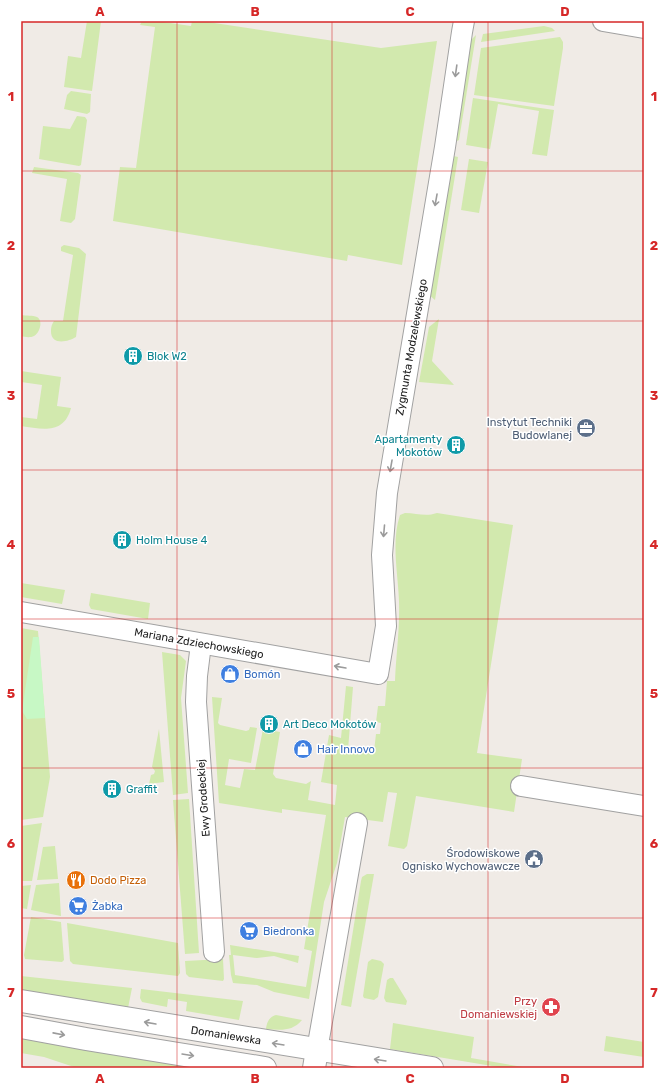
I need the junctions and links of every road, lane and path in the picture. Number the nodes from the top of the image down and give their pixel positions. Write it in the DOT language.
graph roads {
  1 [pos="603,21"];
  2 [pos="463,27"];
  3 [pos="644,28"];
  4 [pos="21,612"];
  5 [pos="201,644"];
  6 [pos="378,674"];
  7 [pos="521,786"];
  8 [pos="644,806"];
  9 [pos="357,823"];
  10 [pos="214,952"];
  11 [pos="21,1001"];
  12 [pos="21,1027"];
  13 [pos="315,1059"];
  14 [pos="265,1068"];
  15 [pos="432,1068"];
  1 -- 3 [label="street"];
  2 -- 6 [label="street, Zygmunta Modzelewskiego, one-way"];
  4 -- 5 [label="street, Mariana Zdziechowskiego"];
  6 -- 5 [label="street, Mariana Zdziechowskiego, one-way"];
  5 -- 10 [label="street, Ewy Grodeckiej"];
  7 -- 8 [label="street"];
  9 -- 13 [label="street"];
  13 -- 11 [label="street, Domaniewska, one-way"];
  12 -- 14 [label="street, one-way"];
  15 -- 13 [label="street, Domaniewska, one-way"];
}
